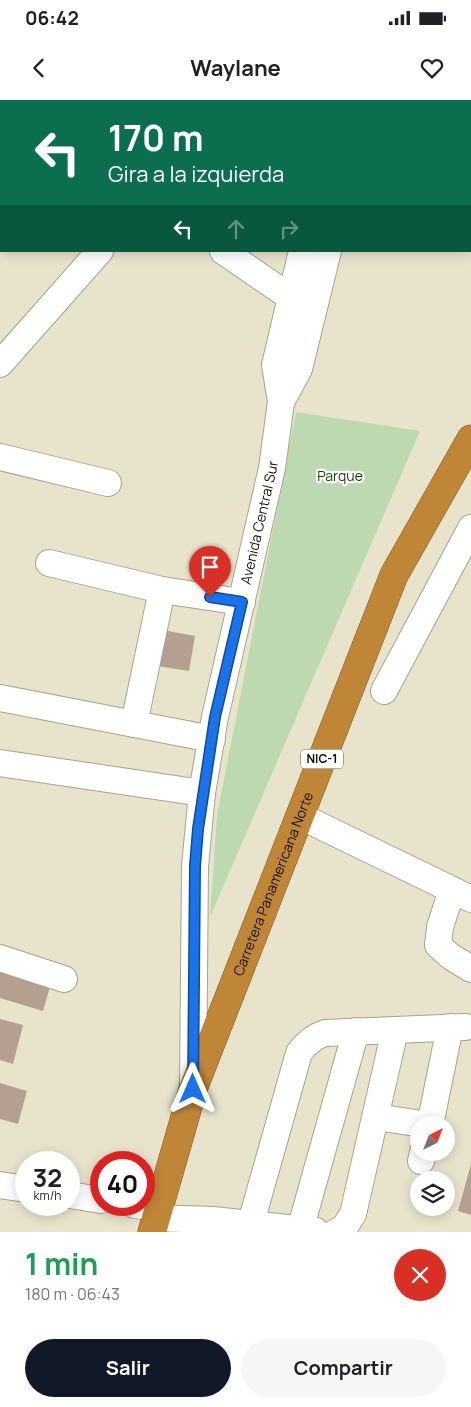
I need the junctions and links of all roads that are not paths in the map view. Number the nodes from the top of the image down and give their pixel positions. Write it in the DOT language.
graph roads {
  1 [pos="99,252"];
  2 [pos="224,252"];
  3 [pos="302,252"];
  4 [pos="328,252"];
  5 [pos="290,297"];
  6 [pos="0,364"];
  7 [pos="280,402"];
  8 [pos="471,439"];
  9 [pos="0,457"];
  10 [pos="108,483"];
  11 [pos="471,528"];
  12 [pos="49,563"];
  13 [pos="162,590"];
  14 [pos="242,602"];
  15 [pos="384,691"];
  16 [pos="0,698"];
  17 [pos="134,724"];
  18 [pos="212,738"];
  19 [pos="0,763"];
  20 [pos="202,793"];
  21 [pos="300,816"];
  22 [pos="462,894"];
  23 [pos="0,958"];
  24 [pos="471,969"];
  25 [pos="64,979"];
  26 [pos="395,1030"];
  27 [pos="356,1031"];
  28 [pos="193,1089"];
  29 [pos="432,1116"];
  30 [pos="376,1117"];
  31 [pos="410,1122"];
  32 [pos="0,1185"];
  33 [pos="15,1187"];
  34 [pos="155,1201"];
  35 [pos="150,1216"];
  36 [pos="188,1226"];
  37 [pos="250,1226"];
  38 [pos="312,1231"];
  39 [pos="336,1232"];
  1 -- 6 [label="street"];
  2 -- 5 [label="street"];
  3 -- 5 [label="street, Avenida Central Sur"];
  4 -- 7 [label="street, Avenida Central Sur"];
  5 -- 7 [label="street, Avenida Central Sur"];
  7 -- 14 [label="street, Avenida Central Sur"];
  8 -- 21 [label="highway, Carretera Panamericana Norte / NIC-1"];
  9 -- 10 [label="street"];
  11 -- 15 [label="street"];
  12 -- 13 [label="street"];
  13 -- 14 [label="street"];
  13 -- 17 [label="street"];
  14 -- 18 [label="street, Avenida Central Sur"];
  16 -- 17 [label="street"];
  17 -- 18 [label="street"];
  18 -- 20 [label="street, Avenida Central Sur"];
  19 -- 20 [label="street"];
  20 -- 28 [label="street, Avenida Central Sur"];
  21 -- 22 [label="street"];
  21 -- 28 [label="highway, Carretera Panamericana Norte / NIC-1"];
  22 -- 24 [label="street"];
  23 -- 25 [label="street"];
  26 -- 27 [label="street"];
  26 -- 29 [label="street"];
  26 -- 30 [label="street"];
  27 -- 37 [label="street"];
  27 -- 38 [label="street"];
  28 -- 34 [label="highway, Carretera Panamericana Norte / NIC-1"];
  30 -- 31 [label="street"];
  30 -- 39 [label="street"];
  32 -- 33 [label="street"];
  35 -- 36 [label="street"];
  36 -- 37 [label="street"];
  37 -- 38 [label="street"];
}
